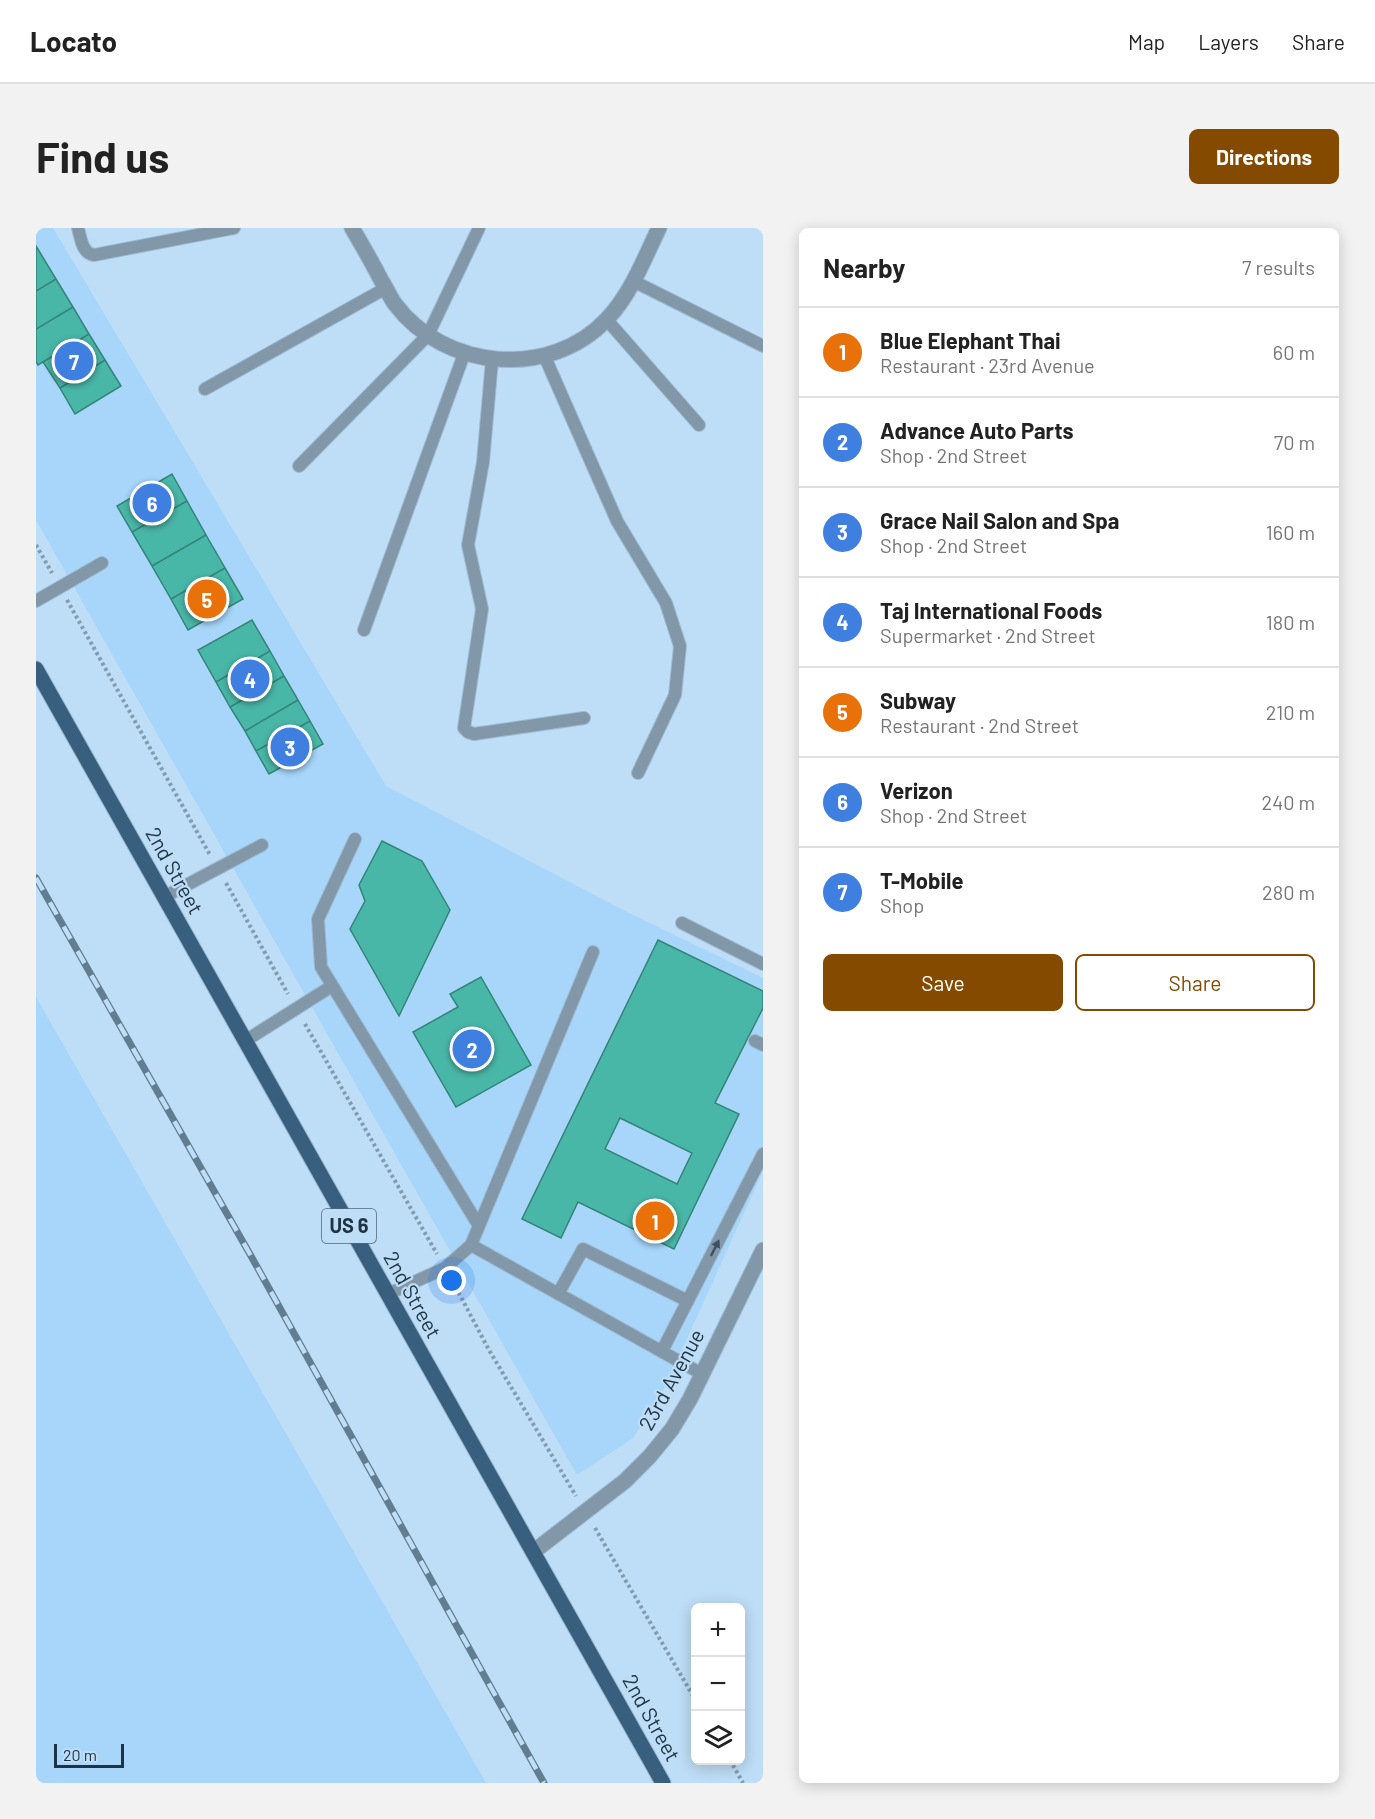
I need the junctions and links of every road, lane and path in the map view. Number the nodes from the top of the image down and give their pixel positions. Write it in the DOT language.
graph roads {
  1 [pos="78,228"];
  2 [pos="234,228"];
  3 [pos="352,228"];
  4 [pos="479,228"];
  5 [pos="659,228"];
  6 [pos="633,281"];
  7 [pos="386,288"];
  8 [pos="607,320"];
  9 [pos="428,335"];
  10 [pos="763,346"];
  11 [pos="464,354"];
  12 [pos="544,355"];
  13 [pos="492,360"];
  14 [pos="205,388"];
  15 [pos="699,425"];
  16 [pos="299,466"];
  17 [pos="36,545"];
  18 [pos="102,563"];
  19 [pos="60,587"];
  20 [pos="36,601"];
  21 [pos="363,630"];
  22 [pos="36,669"];
  23 [pos="584,718"];
  24 [pos="638,773"];
  25 [pos="355,839"];
  26 [pos="262,845"];
  27 [pos="219,869"];
  28 [pos="164,897"];
  29 [pos="682,923"];
  30 [pos="593,952"];
  31 [pos="763,964"];
  32 [pos="332,986"];
  33 [pos="297,1009"];
  34 [pos="246,1041"];
  35 [pos="763,1154"];
  36 [pos="479,1226"];
  37 [pos="471,1245"];
  38 [pos="763,1250"];
  39 [pos="445,1268"];
  40 [pos="759,1269"];
  41 [pos="388,1294"];
  42 [pos="558,1294"];
  43 [pos="688,1301"];
  44 [pos="662,1351"];
  45 [pos="702,1374"];
  46 [pos="586,1512"];
  47 [pos="533,1552"];
  48 [pos="691,1692"];
  49 [pos="732,1765"];
  50 [pos="663,1783"];
  51 [pos="743,1783"];
  1 -- 2 [label="lane"];
  3 -- 7 [label="street"];
  4 -- 9 [label="lane"];
  5 -- 6 [label="street"];
  6 -- 8 [label="street"];
  6 -- 10 [label="lane"];
  7 -- 9 [label="street"];
  7 -- 14 [label="lane"];
  8 -- 12 [label="street"];
  8 -- 15 [label="lane"];
  9 -- 11 [label="street"];
  9 -- 16 [label="lane"];
  11 -- 13 [label="street"];
  11 -- 21 [label="lane"];
  12 -- 13 [label="street"];
  12 -- 24 [label="lane"];
  13 -- 23 [label="lane"];
  17 -- 19 [label="path"];
  18 -- 19 [label="lane"];
  19 -- 20 [label="lane"];
  19 -- 27 [label="path"];
  22 -- 28 [label="main road, 2nd Street / US 6"];
  25 -- 32 [label="lane"];
  26 -- 27 [label="lane"];
  27 -- 28 [label="lane"];
  27 -- 33 [label="path"];
  28 -- 34 [label="main road, 2nd Street / US 6"];
  29 -- 31 [label="lane"];
  30 -- 36 [label="lane"];
  32 -- 33 [label="lane"];
  32 -- 36 [label="lane"];
  33 -- 34 [label="lane"];
  33 -- 39 [label="path"];
  34 -- 41 [label="main road, 2nd Street / US 6"];
  43 -- 35 [label="lane, one-way"];
  36 -- 37 [label="lane"];
  37 -- 39 [label="lane"];
  37 -- 42 [label="lane"];
  38 -- 40 [label="street, 23rd Avenue"];
  39 -- 41 [label="lane"];
  39 -- 46 [label="path"];
  40 -- 45 [label="street, 23rd Avenue"];
  41 -- 47 [label="main road, 2nd Street / US 6"];
  42 -- 43 [label="lane"];
  42 -- 44 [label="lane"];
  43 -- 44 [label="lane"];
  44 -- 45 [label="lane"];
  45 -- 46 [label="street, 23rd Avenue"];
  46 -- 47 [label="street, 23rd Avenue"];
  46 -- 48 [label="path"];
  47 -- 50 [label="main road, 2nd Street / US 6"];
  49 -- 51 [label="path"];
}
